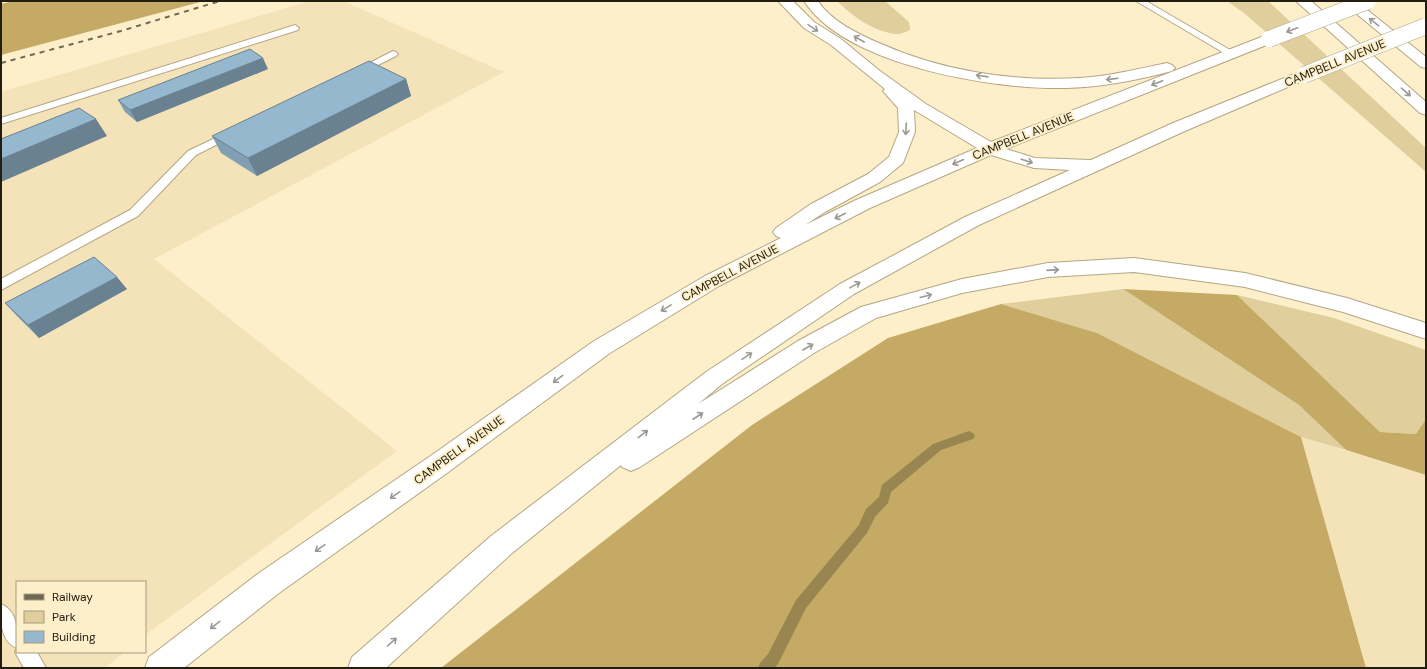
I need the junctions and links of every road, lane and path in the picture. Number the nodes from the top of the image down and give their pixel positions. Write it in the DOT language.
graph roads {
  1 [pos="785,1"];
  2 [pos="811,1"];
  3 [pos="1140,1"];
  4 [pos="1303,1"];
  5 [pos="1348,1"];
  6 [pos="1368,1"];
  7 [pos="1288,3"];
  8 [pos="1426,26"];
  9 [pos="295,28"];
  10 [pos="393,54"];
  11 [pos="1232,54"];
  12 [pos="1426,64"];
  13 [pos="875,74"];
  14 [pos="350,75"];
  15 [pos="1386,75"];
  16 [pos="1426,110"];
  17 [pos="1,121"];
  18 [pos="242,128"];
  19 [pos="990,148"];
  20 [pos="1093,166"];
  21 [pos="712,281"];
  22 [pos="1,285"];
  23 [pos="1426,331"];
  24 [pos="501,545"];
  25 [pos="1,614"];
  26 [pos="16,636"];
  27 [pos="27,653"];
  28 [pos="36,668"];
  29 [pos="160,668"];
  30 [pos="363,668"];
  1 -- 13 [label="highway, one-way"];
  11 -- 2 [label="highway, one-way"];
  3 -- 11 [label="lane"];
  4 -- 15 [label="highway"];
  12 -- 5 [label="highway, one-way"];
  6 -- 11 [label="highway, CAMPBELL AVENUE, one-way, bridge"];
  7 -- 15 [label="highway"];
  8 -- 20 [label="highway, CAMPBELL AVENUE, bridge"];
  9 -- 17 [label="lane"];
  10 -- 14 [label="lane"];
  11 -- 19 [label="highway, CAMPBELL AVENUE, one-way"];
  13 -- 19 [label="highway"];
  13 -- 21 [label="highway, one-way"];
  15 -- 16 [label="highway, one-way"];
  18 -- 22 [label="lane"];
  19 -- 20 [label="highway, one-way"];
  19 -- 21 [label="highway, CAMPBELL AVENUE, one-way"];
  24 -- 20 [label="highway, CAMPBELL AVENUE, one-way"];
  21 -- 29 [label="highway, CAMPBELL AVENUE, one-way"];
  24 -- 23 [label="highway, one-way"];
  30 -- 24 [label="highway, CAMPBELL AVENUE, one-way"];
  25 -- 26 [label="lane"];
  27 -- 28 [label="lane"];
}
